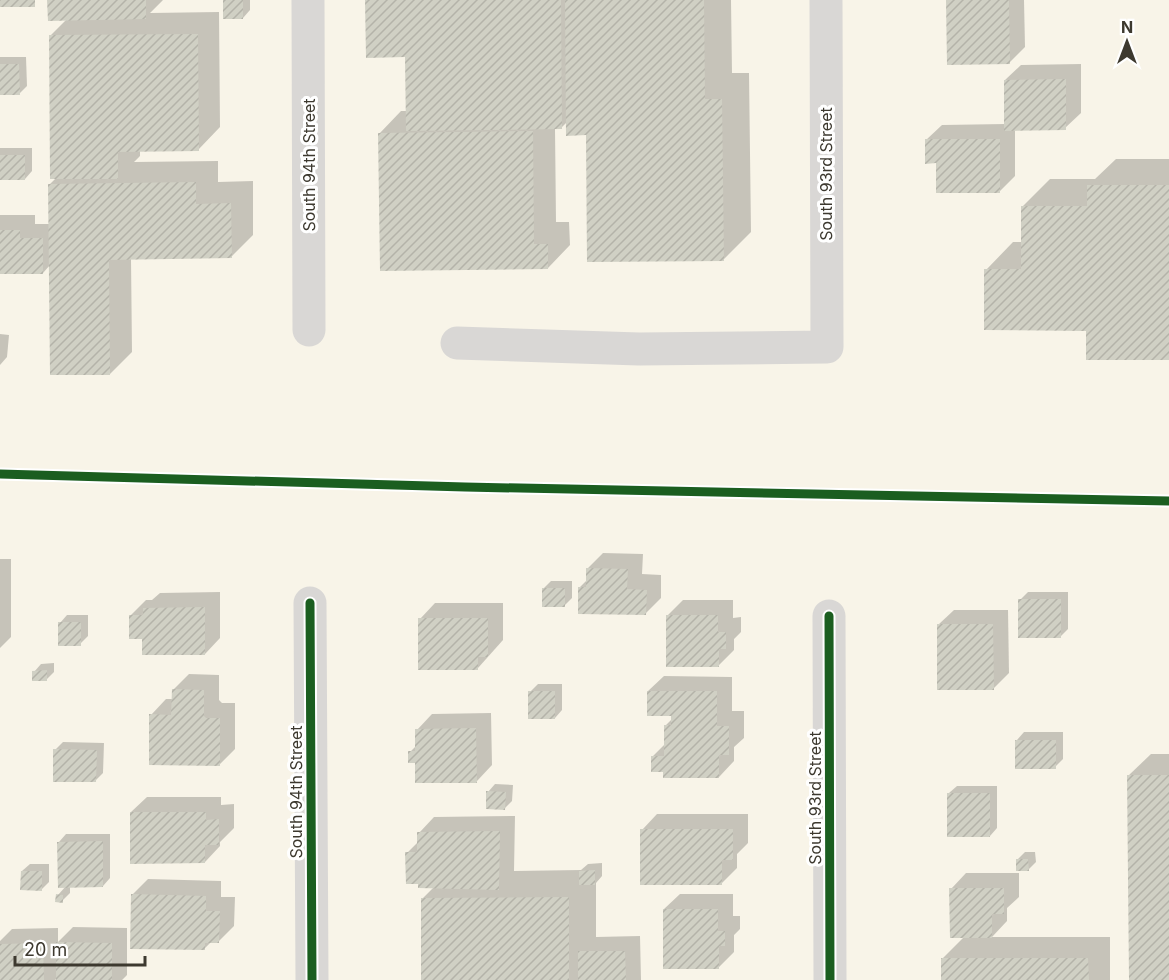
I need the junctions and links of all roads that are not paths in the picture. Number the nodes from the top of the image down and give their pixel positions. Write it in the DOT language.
graph roads {
  1 [pos="308,0"];
  2 [pos="826,0"];
  3 [pos="309,330"];
  4 [pos="457,343"];
  5 [pos="310,603"];
  6 [pos="829,616"];
  7 [pos="312,980"];
  8 [pos="830,980"];
  1 -- 3 [label="street, South 94th Street"];
  2 -- 4 [label="street, South 93rd Street"];
  5 -- 7 [label="street, South 94th Street"];
  6 -- 8 [label="street, South 93rd Street"];
}
